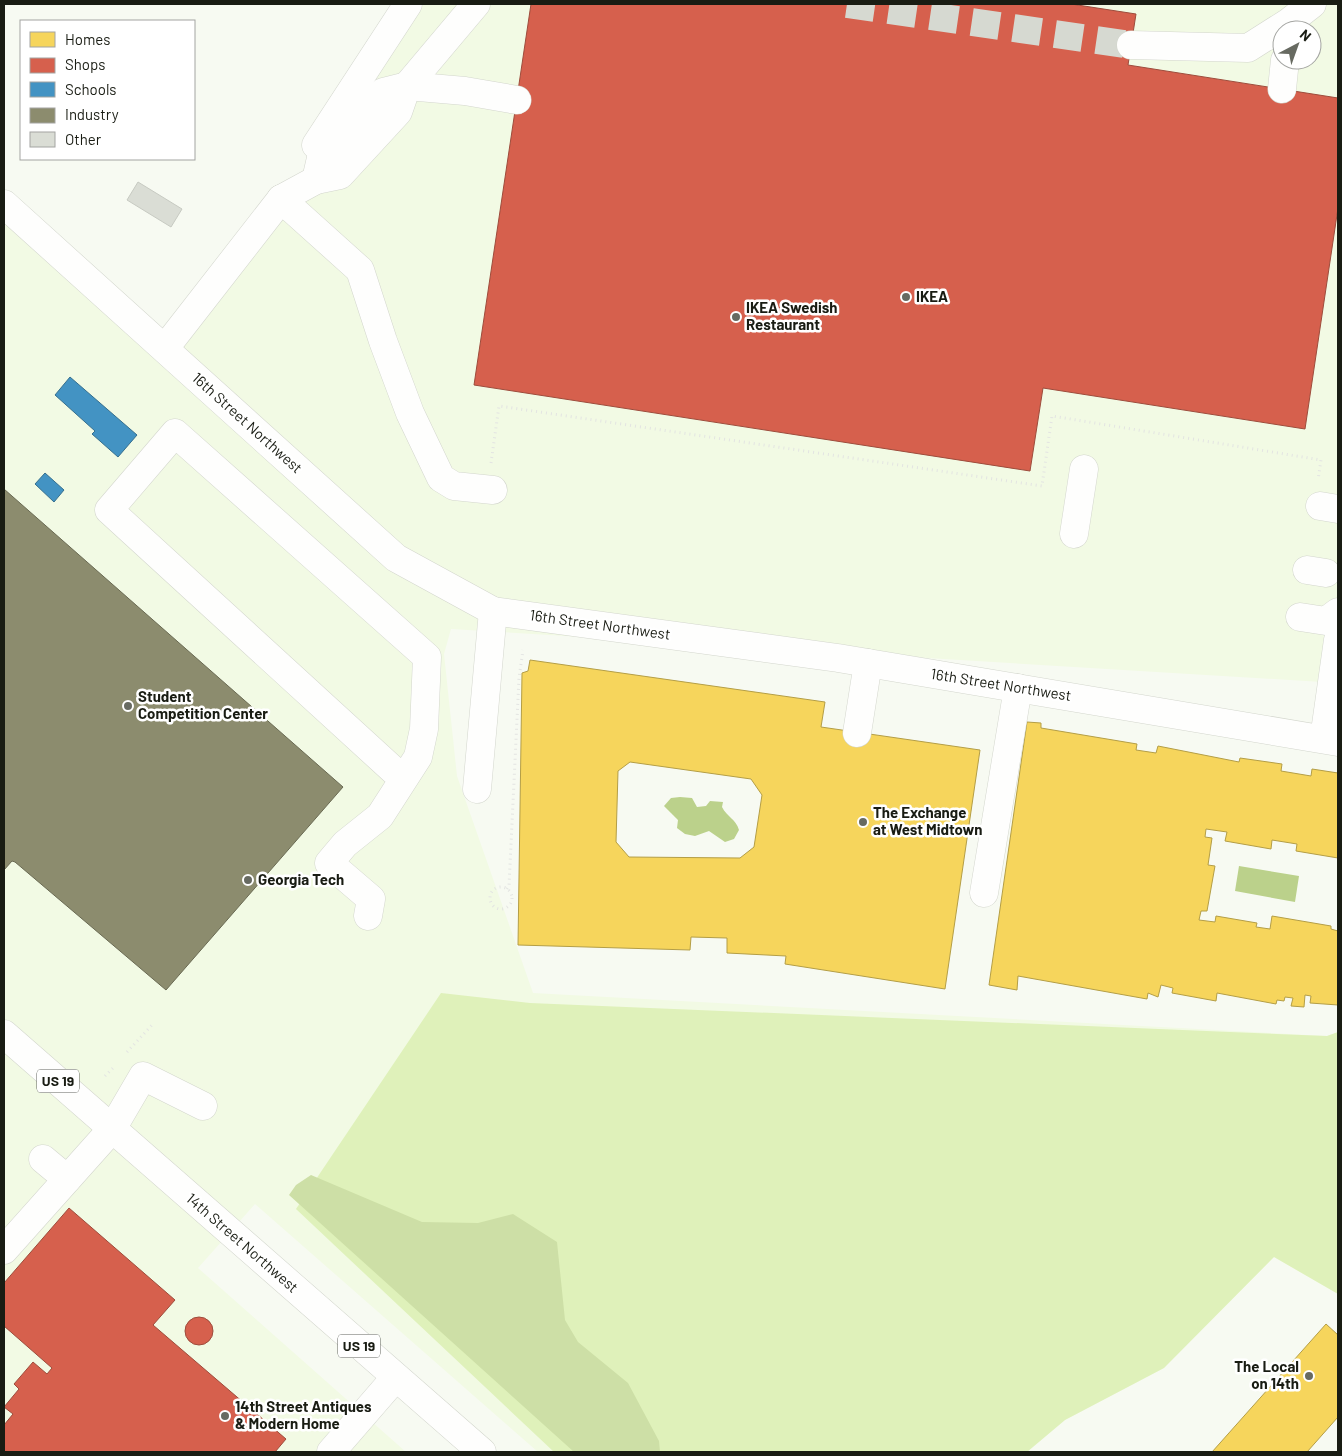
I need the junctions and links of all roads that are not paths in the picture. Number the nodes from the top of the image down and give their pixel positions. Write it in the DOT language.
graph roads {
  1 [pos="408,4"];
  2 [pos="476,4"];
  3 [pos="1312,4"];
  4 [pos="1295,20"];
  5 [pos="1272,35"];
  6 [pos="1131,45"];
  7 [pos="1284,70"];
  8 [pos="407,86"];
  9 [pos="1282,89"];
  10 [pos="517,100"];
  11 [pos="281,199"];
  12 [pos="4,204"];
  13 [pos="165,348"];
  14 [pos="1084,469"];
  15 [pos="490,490"];
  16 [pos="1074,534"];
  17 [pos="493,611"];
  18 [pos="1338,612"];
  19 [pos="1300,617"];
  20 [pos="1338,640"];
  21 [pos="868,663"];
  22 [pos="1018,688"];
  23 [pos="857,733"];
  24 [pos="1331,740"];
  25 [pos="403,779"];
  26 [pos="477,789"];
  27 [pos="984,892"];
  28 [pos="368,916"];
  29 [pos="4,1034"];
  30 [pos="203,1106"];
  31 [pos="112,1129"];
  32 [pos="43,1159"];
  33 [pos="67,1179"];
  34 [pos="4,1250"];
  35 [pos="395,1378"];
  36 [pos="470,1448"];
  37 [pos="331,1452"];
  1 -- 11 [label="street"];
  2 -- 8 [label="street"];
  3 -- 4 [label="street"];
  5 -- 6 [label="street"];
  7 -- 9 [label="street"];
  8 -- 10 [label="street"];
  8 -- 11 [label="street"];
  11 -- 13 [label="street"];
  11 -- 15 [label="street"];
  12 -- 13 [label="street, 16th Street Northwest"];
  13 -- 17 [label="street, 16th Street Northwest"];
  14 -- 16 [label="street"];
  17 -- 21 [label="street, 16th Street Northwest"];
  17 -- 26 [label="street"];
  18 -- 19 [label="street"];
  20 -- 24 [label="street"];
  21 -- 22 [label="street, 16th Street Northwest"];
  21 -- 23 [label="street"];
  22 -- 24 [label="street, 16th Street Northwest"];
  22 -- 27 [label="street"];
  25 -- 25 [label="street"];
  25 -- 28 [label="street"];
  29 -- 31 [label="street, 14th Street Northwest / US 19"];
  30 -- 31 [label="street"];
  31 -- 33 [label="street"];
  31 -- 35 [label="street, 14th Street Northwest / US 19"];
  32 -- 33 [label="street"];
  33 -- 34 [label="street"];
  35 -- 36 [label="street, 14th Street Northwest / US 19"];
  35 -- 37 [label="street"];
}
